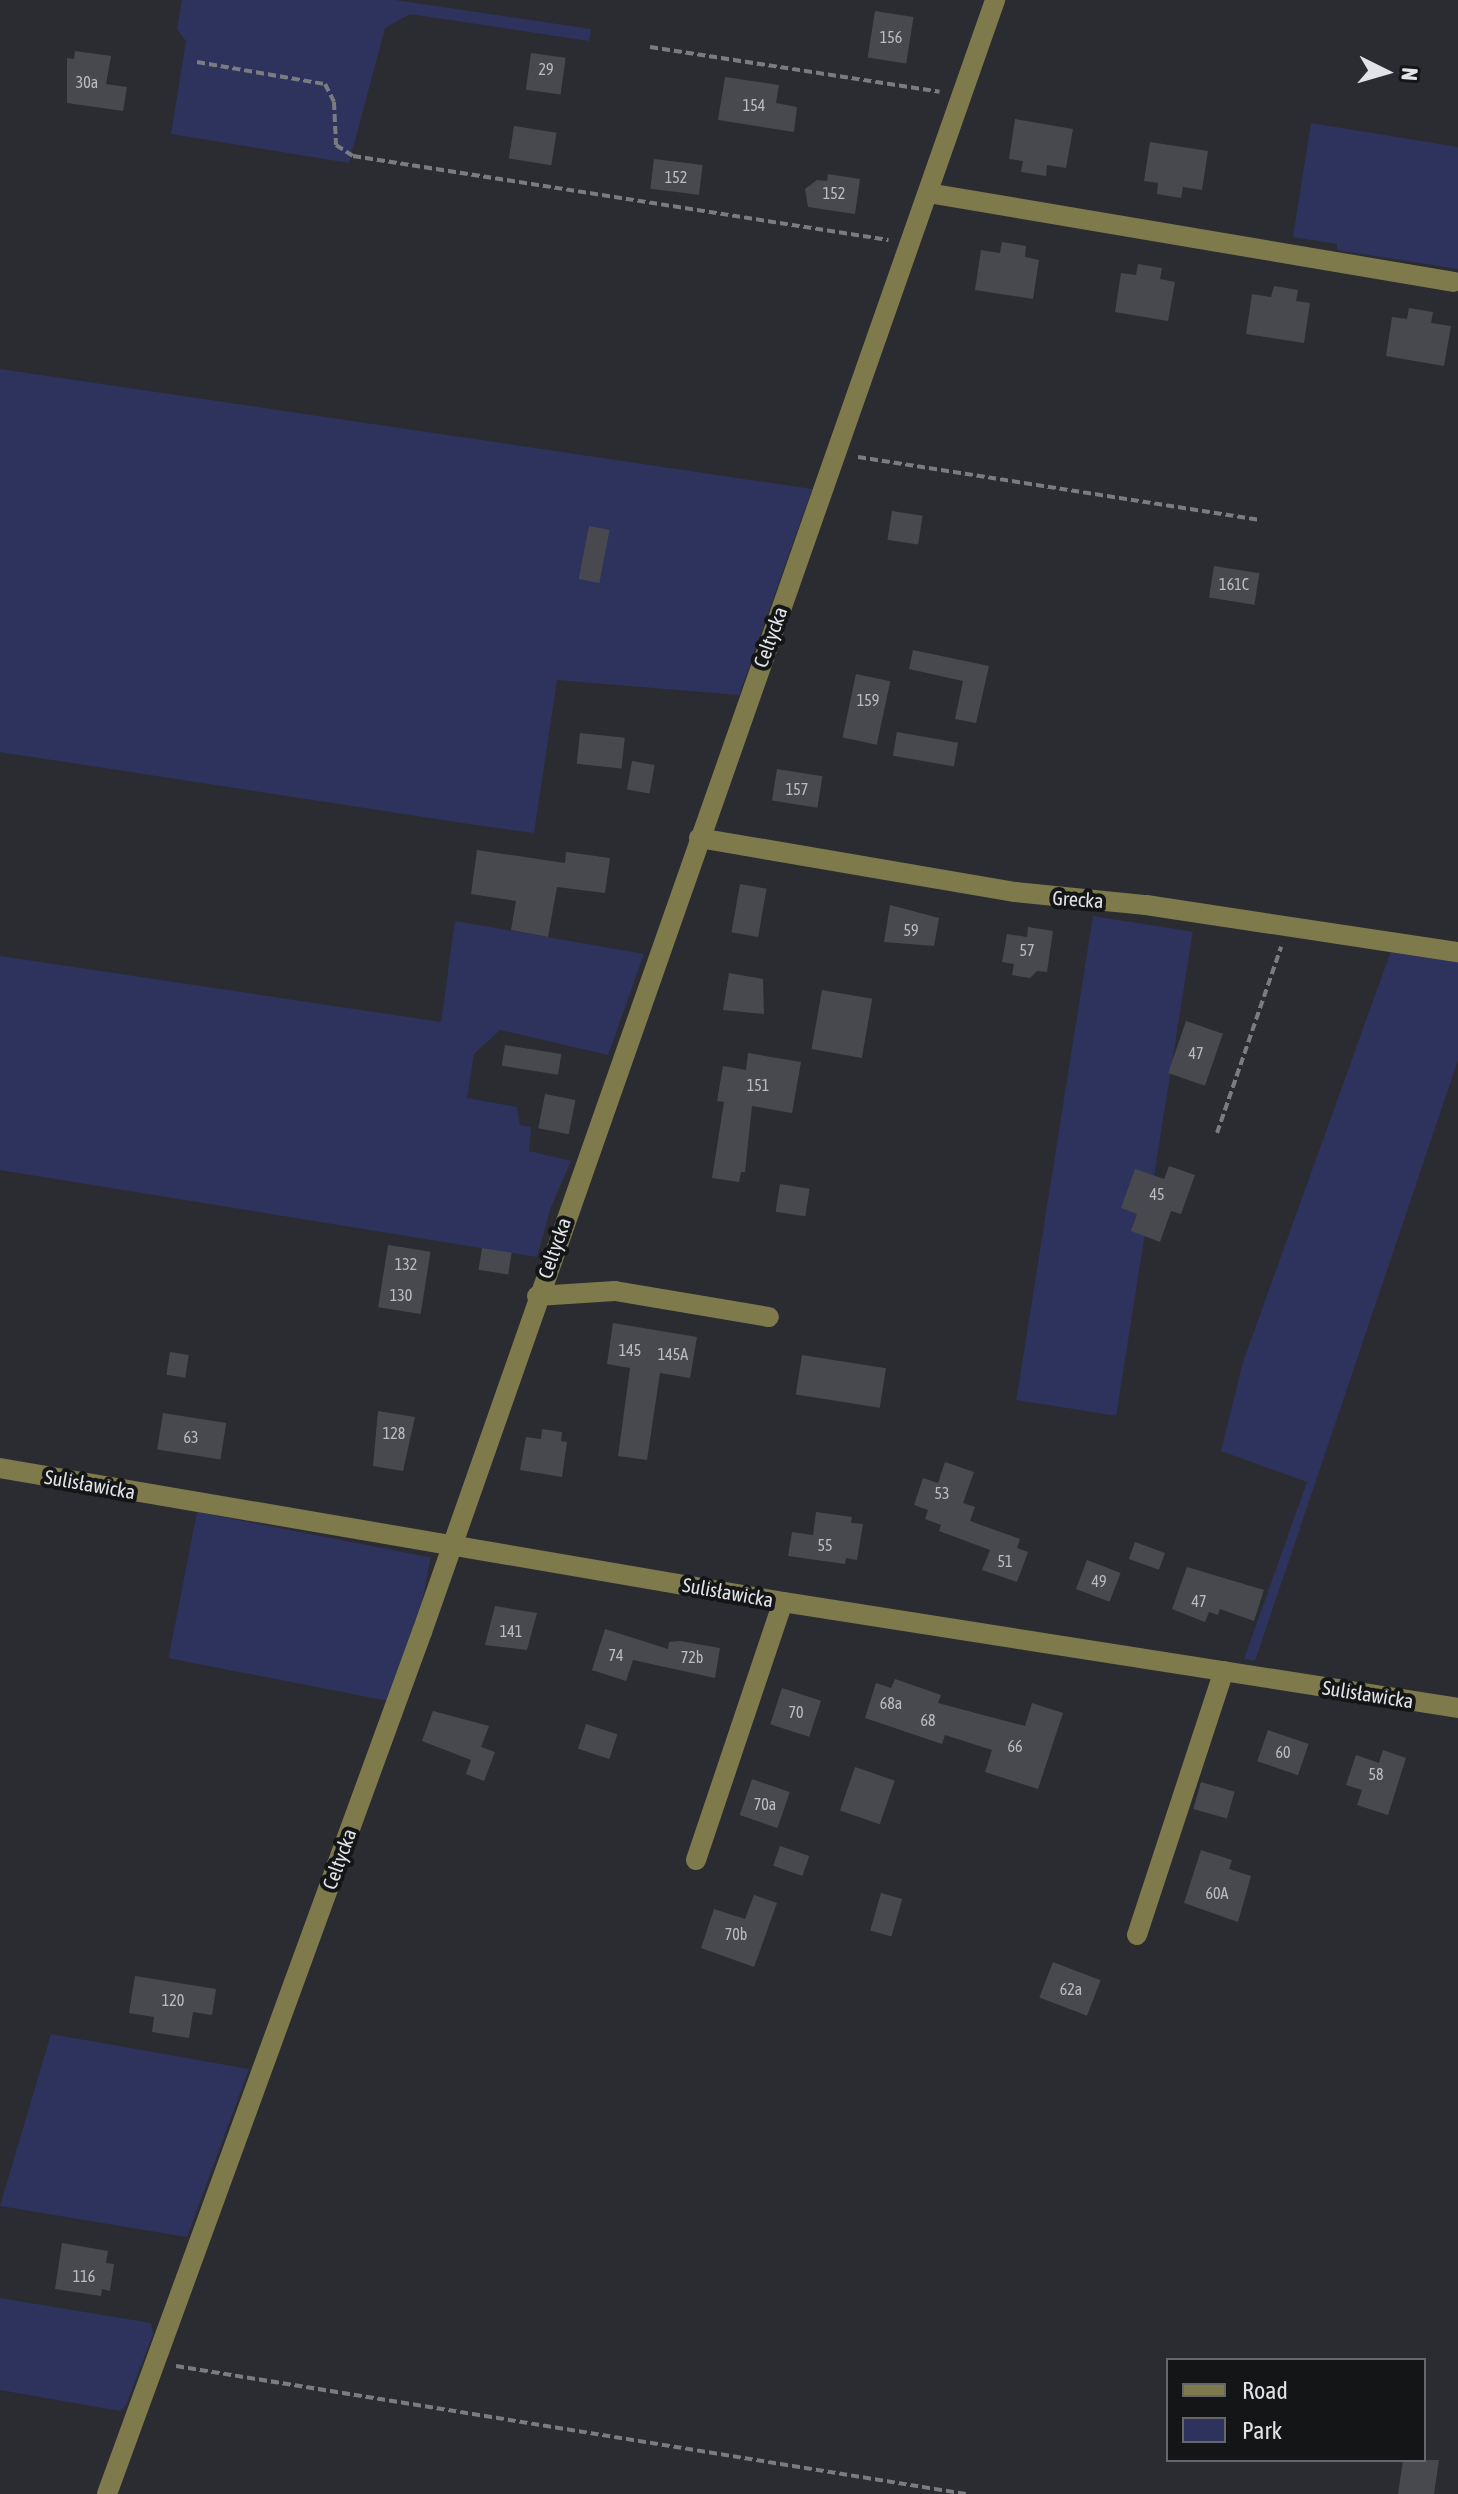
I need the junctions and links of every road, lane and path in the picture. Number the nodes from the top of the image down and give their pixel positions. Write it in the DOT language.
graph roads {
  1 [pos="995,0"];
  2 [pos="650,47"];
  3 [pos="197,62"];
  4 [pos="962,96"];
  5 [pos="928,193"];
  6 [pos="910,244"];
  7 [pos="1454,282"];
  8 [pos="836,453"];
  9 [pos="1260,520"];
  10 [pos="699,838"];
  11 [pos="1287,926"];
  12 [pos="1458,952"];
  13 [pos="1217,1133"];
  14 [pos="537,1296"];
  15 [pos="769,1317"];
  16 [pos="0,1468"];
  17 [pos="449,1547"];
  18 [pos="783,1602"];
  19 [pos="1224,1671"];
  20 [pos="1458,1708"];
  21 [pos="696,1860"];
  22 [pos="1137,1935"];
  23 [pos="154,2363"];
  24 [pos="107,2494"];
  25 [pos="966,2494"];
  1 -- 4 [label="street, Celtycka"];
  2 -- 4 [label="path"];
  3 -- 6 [label="path"];
  4 -- 5 [label="street, Celtycka"];
  5 -- 6 [label="street, Celtycka"];
  5 -- 7 [label="street"];
  6 -- 8 [label="street, Celtycka"];
  8 -- 9 [label="path"];
  8 -- 10 [label="street, Celtycka"];
  10 -- 11 [label="street, Grecka"];
  10 -- 14 [label="street, Celtycka"];
  11 -- 12 [label="street, Grecka"];
  11 -- 13 [label="path"];
  14 -- 15 [label="street"];
  14 -- 17 [label="street, Celtycka"];
  16 -- 17 [label="street, Sulisławicka"];
  17 -- 18 [label="street, Sulisławicka"];
  17 -- 23 [label="street, Celtycka"];
  18 -- 19 [label="street, Sulisławicka"];
  18 -- 21 [label="street"];
  19 -- 20 [label="street, Sulisławicka"];
  19 -- 22 [label="street"];
  23 -- 24 [label="street, Celtycka"];
  23 -- 25 [label="path"];
}
